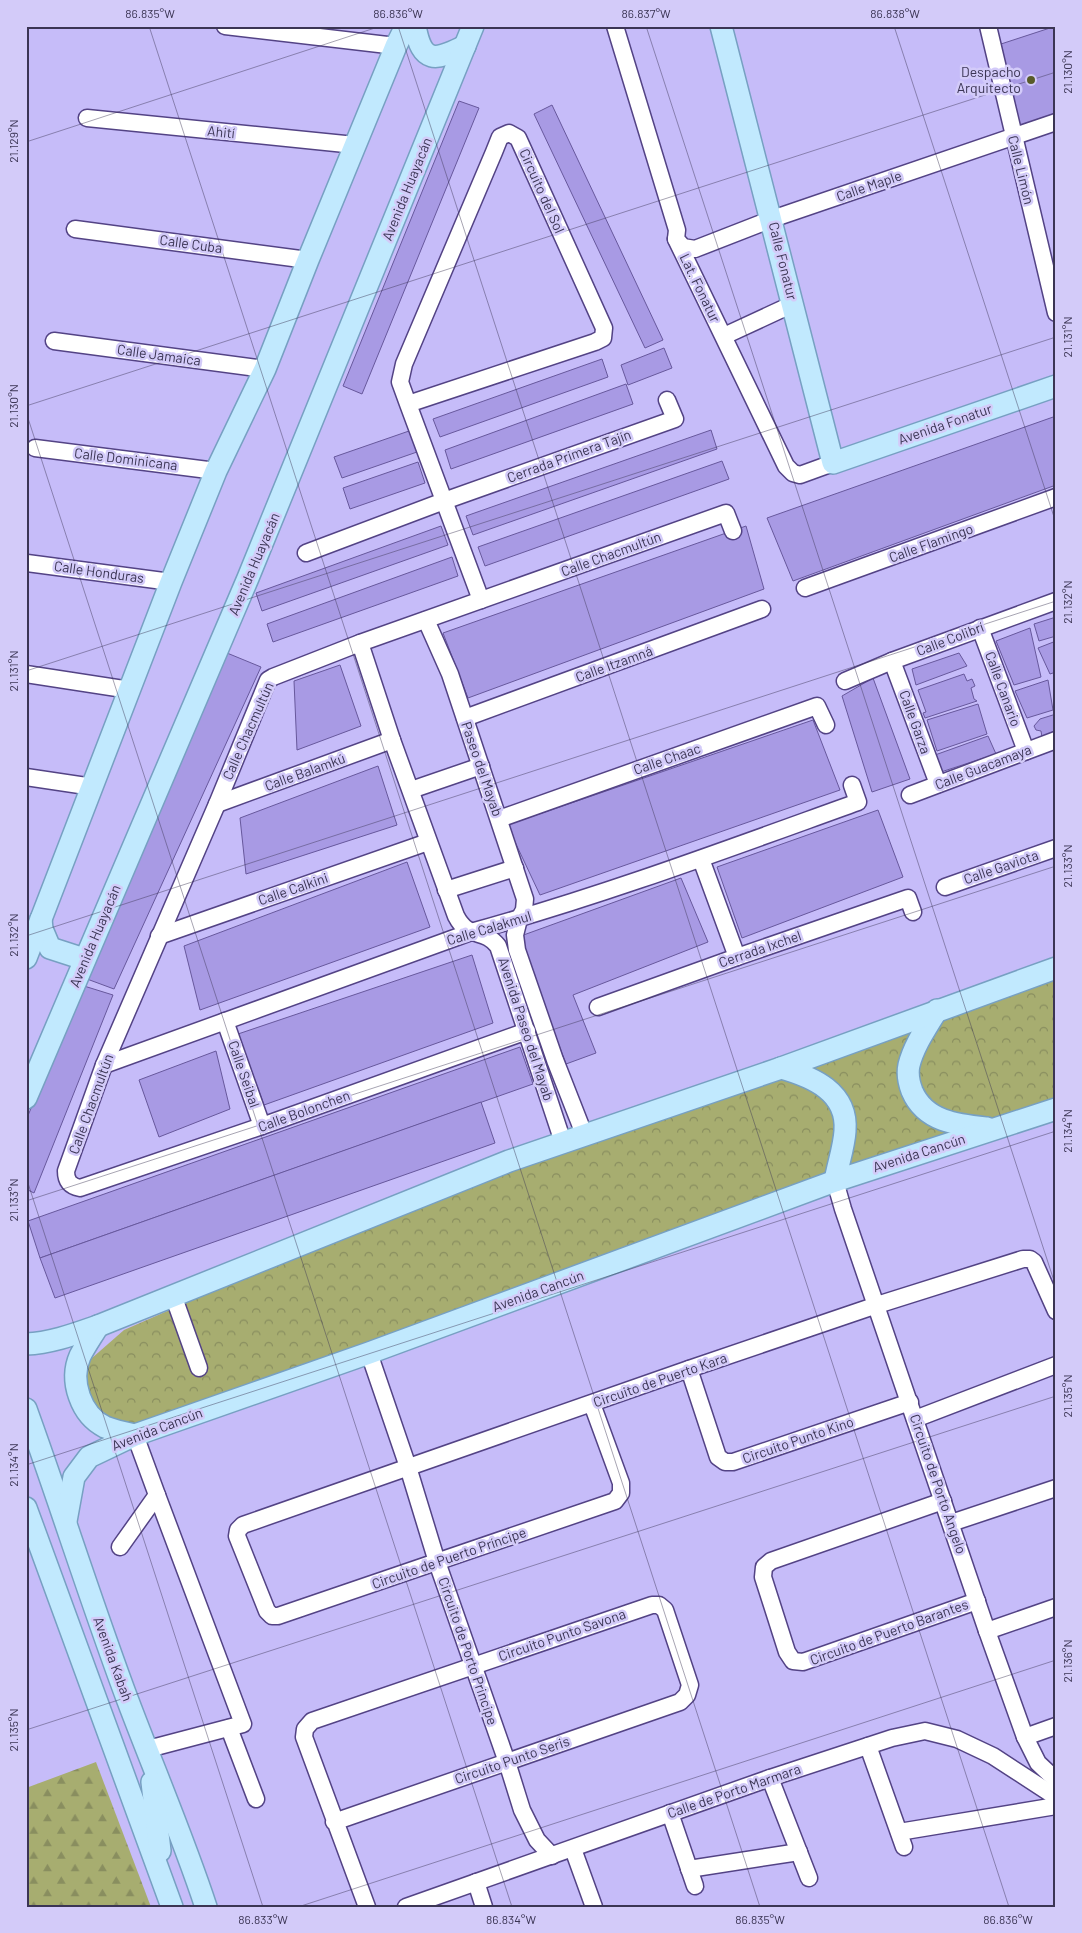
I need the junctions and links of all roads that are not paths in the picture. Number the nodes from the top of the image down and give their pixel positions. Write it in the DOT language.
graph roads {
  1 [pos="224,26"];
  2 [pos="406,26"];
  3 [pos="415,26"];
  4 [pos="473,26"];
  5 [pos="615,26"];
  6 [pos="721,26"];
  7 [pos="988,26"];
  8 [pos="396,46"];
  9 [pos="465,46"];
  10 [pos="87,118"];
  11 [pos="1056,122"];
  12 [pos="1013,137"];
  13 [pos="355,145"];
  14 [pos="772,219"];
  15 [pos="75,229"];
  16 [pos="679,243"];
  17 [pos="308,260"];
  18 [pos="793,304"];
  19 [pos="1056,313"];
  20 [pos="724,336"];
  21 [pos="54,341"];
  22 [pos="265,369"];
  23 [pos="1056,386"];
  24 [pos="667,400"];
  25 [pos="408,404"];
  26 [pos="35,448"];
  27 [pos="833,463"];
  28 [pos="216,471"];
  29 [pos="1056,497"];
  30 [pos="444,501"];
  31 [pos="733,531"];
  32 [pos="306,553"];
  33 [pos="27,562"];
  34 [pos="171,582"];
  35 [pos="805,588"];
  36 [pos="481,600"];
  37 [pos="1056,601"];
  38 [pos="762,609"];
  39 [pos="426,620"];
  40 [pos="980,628"];
  41 [pos="360,643"];
  42 [pos="892,661"];
  43 [pos="26,674"];
  44 [pos="845,681"];
  45 [pos="130,690"];
  46 [pos="465,718"];
  47 [pos="826,725"];
  48 [pos="392,740"];
  49 [pos="1056,740"];
  50 [pos="1026,751"];
  51 [pos="481,766"];
  52 [pos="26,777"];
  53 [pos="938,784"];
  54 [pos="852,785"];
  55 [pos="93,787"];
  56 [pos="411,790"];
  57 [pos="910,795"];
  58 [pos="217,804"];
  59 [pos="499,818"];
  60 [pos="428,842"];
  61 [pos="1056,848"];
  62 [pos="702,859"];
  63 [pos="515,868"];
  64 [pos="946,887"];
  65 [pos="446,890"];
  66 [pos="913,912"];
  67 [pos="42,919"];
  68 [pos="519,919"];
  69 [pos="471,932"];
  70 [pos="159,936"];
  71 [pos="737,957"];
  72 [pos="26,958"];
  73 [pos="84,959"];
  74 [pos="1056,968"];
  75 [pos="598,1007"];
  76 [pos="937,1010"];
  77 [pos="225,1021"];
  78 [pos="527,1031"];
  79 [pos="104,1065"];
  80 [pos="781,1068"];
  81 [pos="26,1098"];
  82 [pos="1056,1109"];
  83 [pos="262,1126"];
  84 [pos="993,1129"];
  85 [pos="584,1134"];
  86 [pos="563,1142"];
  87 [pos="835,1181"];
  88 [pos="80,1188"];
  89 [pos="173,1295"];
  90 [pos="877,1306"];
  91 [pos="1056,1310"];
  92 [pos="98,1326"];
  93 [pos="26,1344"];
  94 [pos="368,1353"];
  95 [pos="1056,1365"];
  96 [pos="199,1368"];
  97 [pos="689,1369"];
  98 [pos="910,1402"];
  99 [pos="592,1404"];
  100 [pos="26,1409"];
  101 [pos="915,1418"];
  102 [pos="135,1435"];
  103 [pos="408,1467"];
  104 [pos="1056,1488"];
  105 [pos="157,1495"];
  106 [pos="943,1501"];
  107 [pos="26,1508"];
  108 [pos="66,1521"];
  109 [pos="951,1523"];
  110 [pos="238,1530"];
  111 [pos="120,1547"];
  112 [pos="437,1562"];
  113 [pos="977,1600"];
  114 [pos="1056,1607"];
  115 [pos="987,1631"];
  116 [pos="473,1666"];
  117 [pos="688,1695"];
  118 [pos="1056,1726"];
  119 [pos="230,1728"];
  120 [pos="1025,1737"];
  121 [pos="868,1746"];
  122 [pos="148,1749"];
  123 [pos="507,1762"];
  124 [pos="770,1778"];
  125 [pos="1056,1780"];
  126 [pos="1056,1797"];
  127 [pos="256,1799"];
  128 [pos="1056,1806"];
  129 [pos="670,1813"];
  130 [pos="334,1822"];
  131 [pos="573,1849"];
  132 [pos="799,1852"];
  133 [pos="552,1856"];
  134 [pos="689,1869"];
  135 [pos="809,1878"];
  136 [pos="476,1882"];
  137 [pos="695,1886"];
  138 [pos="168,1897"];
  139 [pos="206,1907"];
  140 [pos="367,1907"];
  141 [pos="406,1907"];
  142 [pos="484,1907"];
  143 [pos="594,1907"];
  1 -- 8 [label="street"];
  2 -- 8 [label="main road"];
  3 -- 9 [label="main road"];
  4 -- 9 [label="main road, Avenida Huayacán"];
  5 -- 16 [label="street, Lat. Fonatur"];
  6 -- 14 [label="main road, Calle Fonatur"];
  7 -- 12 [label="street, Calle Limón"];
  8 -- 13 [label="main road"];
  9 -- 73 [label="main road, Avenida Huayacán"];
  10 -- 13 [label="street, Ahití"];
  11 -- 12 [label="street, Calle Maple"];
  12 -- 14 [label="street, Calle Maple"];
  12 -- 19 [label="street, Calle Limón"];
  13 -- 17 [label="main road"];
  14 -- 16 [label="street, Calle Maple"];
  14 -- 18 [label="main road, Calle Fonatur"];
  15 -- 17 [label="street, Calle Cuba"];
  16 -- 20 [label="street, Lat. Fonatur"];
  17 -- 22 [label="main road"];
  18 -- 20 [label="street"];
  18 -- 27 [label="main road, Calle Fonatur"];
  20 -- 27 [label="street, Lat. Fonatur"];
  21 -- 22 [label="street, Calle Jamaica"];
  22 -- 28 [label="main road"];
  23 -- 27 [label="main road, Avenida Fonatur"];
  24 -- 30 [label="street, Cerrada Primera Tajín"];
  25 -- 25 [label="street, Circuito del Sol"];
  25 -- 30 [label="street"];
  26 -- 28 [label="street, Calle Dominicana"];
  28 -- 34 [label="main road"];
  29 -- 35 [label="street, Calle Flamingo"];
  30 -- 32 [label="street"];
  30 -- 36 [label="street"];
  31 -- 36 [label="street, Calle Chacmultún"];
  33 -- 34 [label="street, Calle Honduras"];
  34 -- 45 [label="main road"];
  36 -- 39 [label="street, Calle Chacmultún"];
  37 -- 40 [label="street, Calle Colibrí"];
  38 -- 46 [label="street, Calle Itzamná"];
  39 -- 41 [label="street, Calle Chacmultún"];
  39 -- 46 [label="street, Paseo del Mayab"];
  40 -- 42 [label="street, Calle Colibrí"];
  40 -- 50 [label="street, Calle Canario"];
  41 -- 48 [label="street"];
  41 -- 58 [label="street, Calle Chacmultún"];
  42 -- 44 [label="street, Calle Colibrí"];
  42 -- 53 [label="street, Calle Garza"];
  43 -- 45 [label="street"];
  45 -- 55 [label="main road"];
  46 -- 51 [label="street, Paseo del Mayab"];
  47 -- 59 [label="street, Calle Chaac"];
  48 -- 56 [label="street"];
  48 -- 58 [label="street, Calle Balamkú"];
  49 -- 50 [label="street, Calle Guacamaya"];
  50 -- 53 [label="street, Calle Guacamaya"];
  51 -- 56 [label="street"];
  51 -- 59 [label="street, Paseo del Mayab"];
  52 -- 55 [label="street"];
  53 -- 57 [label="street, Calle Guacamaya"];
  54 -- 62 [label="street, Calle Calakmul"];
  55 -- 67 [label="main road"];
  56 -- 60 [label="street"];
  58 -- 70 [label="street, Calle Chacmultún"];
  59 -- 63 [label="street, Paseo del Mayab"];
  60 -- 65 [label="street"];
  60 -- 70 [label="street, Calle Calkini"];
  61 -- 64 [label="street, Calle Gaviota"];
  62 -- 68 [label="street, Calle Calakmul"];
  62 -- 71 [label="street"];
  63 -- 65 [label="street"];
  63 -- 68 [label="street, Paseo del Mayab"];
  65 -- 69 [label="street"];
  66 -- 71 [label="street, Cerrada Ixchel"];
  67 -- 72 [label="main road"];
  67 -- 73 [label="main road"];
  68 -- 69 [label="street, Calle Calakmul"];
  68 -- 85 [label="street, Avenida Paseo del Mayab"];
  69 -- 77 [label="street, Calle Calakmul"];
  69 -- 78 [label="street, Avenida Paseo del Mayab"];
  70 -- 79 [label="street, Calle Chacmultún"];
  71 -- 75 [label="street, Cerrada Ixchel"];
  73 -- 81 [label="main road, Avenida Huayacán"];
  74 -- 76 [label="main road"];
  76 -- 80 [label="main road"];
  76 -- 84 [label="main road"];
  77 -- 79 [label="street, Calle Calakmul"];
  77 -- 83 [label="street, Calle Seibal"];
  78 -- 83 [label="street, Calle Bolonchen"];
  78 -- 86 [label="street, Avenida Paseo del Mayab"];
  79 -- 88 [label="street, Calle Chacmultún"];
  80 -- 85 [label="main road"];
  80 -- 87 [label="main road"];
  82 -- 84 [label="main road, Avenida Cancún"];
  83 -- 88 [label="street, Calle Bolonchen"];
  84 -- 87 [label="main road, Avenida Cancún"];
  85 -- 86 [label="main road"];
  86 -- 89 [label="main road"];
  87 -- 90 [label="street, Circuito de Porto Angelo"];
  87 -- 94 [label="main road, Avenida Cancún"];
  89 -- 92 [label="main road"];
  89 -- 96 [label="street"];
  90 -- 91 [label="street, Circuito de Puerto Kara"];
  90 -- 97 [label="street, Circuito de Puerto Kara"];
  90 -- 98 [label="street, Circuito de Porto Angelo"];
  92 -- 93 [label="main road"];
  92 -- 102 [label="main road"];
  94 -- 102 [label="main road, Avenida Cancún"];
  94 -- 103 [label="street, Circuito de Porto Principe"];
  95 -- 101 [label="street"];
  97 -- 98 [label="street, Circuito Punto Kino"];
  97 -- 99 [label="street, Circuito de Puerto Kara"];
  98 -- 101 [label="street, Circuito de Porto Angelo"];
  99 -- 103 [label="street, Circuito de Puerto Kara"];
  99 -- 112 [label="street, Circuito de Puerto Príncipe"];
  100 -- 108 [label="main road, Avenida Kabah"];
  101 -- 106 [label="street, Circuito de Porto Angelo"];
  102 -- 105 [label="street"];
  102 -- 108 [label="main road, Avenida Cancún"];
  103 -- 110 [label="street, Circuito de Puerto Kara"];
  103 -- 112 [label="street, Circuito de Porto Principe"];
  104 -- 109 [label="street"];
  105 -- 111 [label="street"];
  105 -- 119 [label="street"];
  106 -- 109 [label="street, Circuito de Porto Angelo"];
  106 -- 113 [label="street, Circuito de Puerto Barantes"];
  107 -- 138 [label="main road"];
  108 -- 122 [label="main road, Avenida Kabah"];
  109 -- 113 [label="street, Circuito de Porto Angelo"];
  110 -- 112 [label="street, Circuito de Puerto Príncipe"];
  112 -- 116 [label="street, Circuito de Porto Principe"];
  113 -- 115 [label="street, Circuito de Porto Angelo"];
  114 -- 115 [label="street"];
  115 -- 120 [label="street, Circuito de Porto Angelo"];
  116 -- 117 [label="street, Circuito Punto Savona"];
  116 -- 123 [label="street, Circuito de Porto Principe"];
  116 -- 130 [label="street, Circuito Punto Savona"];
  117 -- 123 [label="street, Circuito Punto Seris"];
  118 -- 120 [label="street"];
  119 -- 122 [label="street"];
  119 -- 127 [label="street"];
  120 -- 125 [label="street, Circuito de Porto Angelo"];
  121 -- 124 [label="street, Calle de Porto Marmara"];
  121 -- 126 [label="street, Calle de Porto Marmara"];
  121 -- 128 [label="street"];
  122 -- 138 [label="main road"];
  122 -- 139 [label="main road, Avenida Kabah"];
  123 -- 130 [label="street, Circuito Punto Seris"];
  123 -- 133 [label="street, Circuito de Porto Principe"];
  124 -- 129 [label="street, Calle de Porto Marmara"];
  124 -- 132 [label="street"];
  129 -- 131 [label="street, Calle de Porto Marmara"];
  129 -- 134 [label="street"];
  130 -- 140 [label="street"];
  131 -- 133 [label="street, Calle de Porto Marmara"];
  131 -- 143 [label="street"];
  132 -- 134 [label="street"];
  132 -- 135 [label="street"];
  133 -- 136 [label="street, Calle de Porto Marmara"];
  134 -- 137 [label="street"];
  136 -- 141 [label="street, Calle de Porto Marmara"];
  136 -- 142 [label="street"];
}
